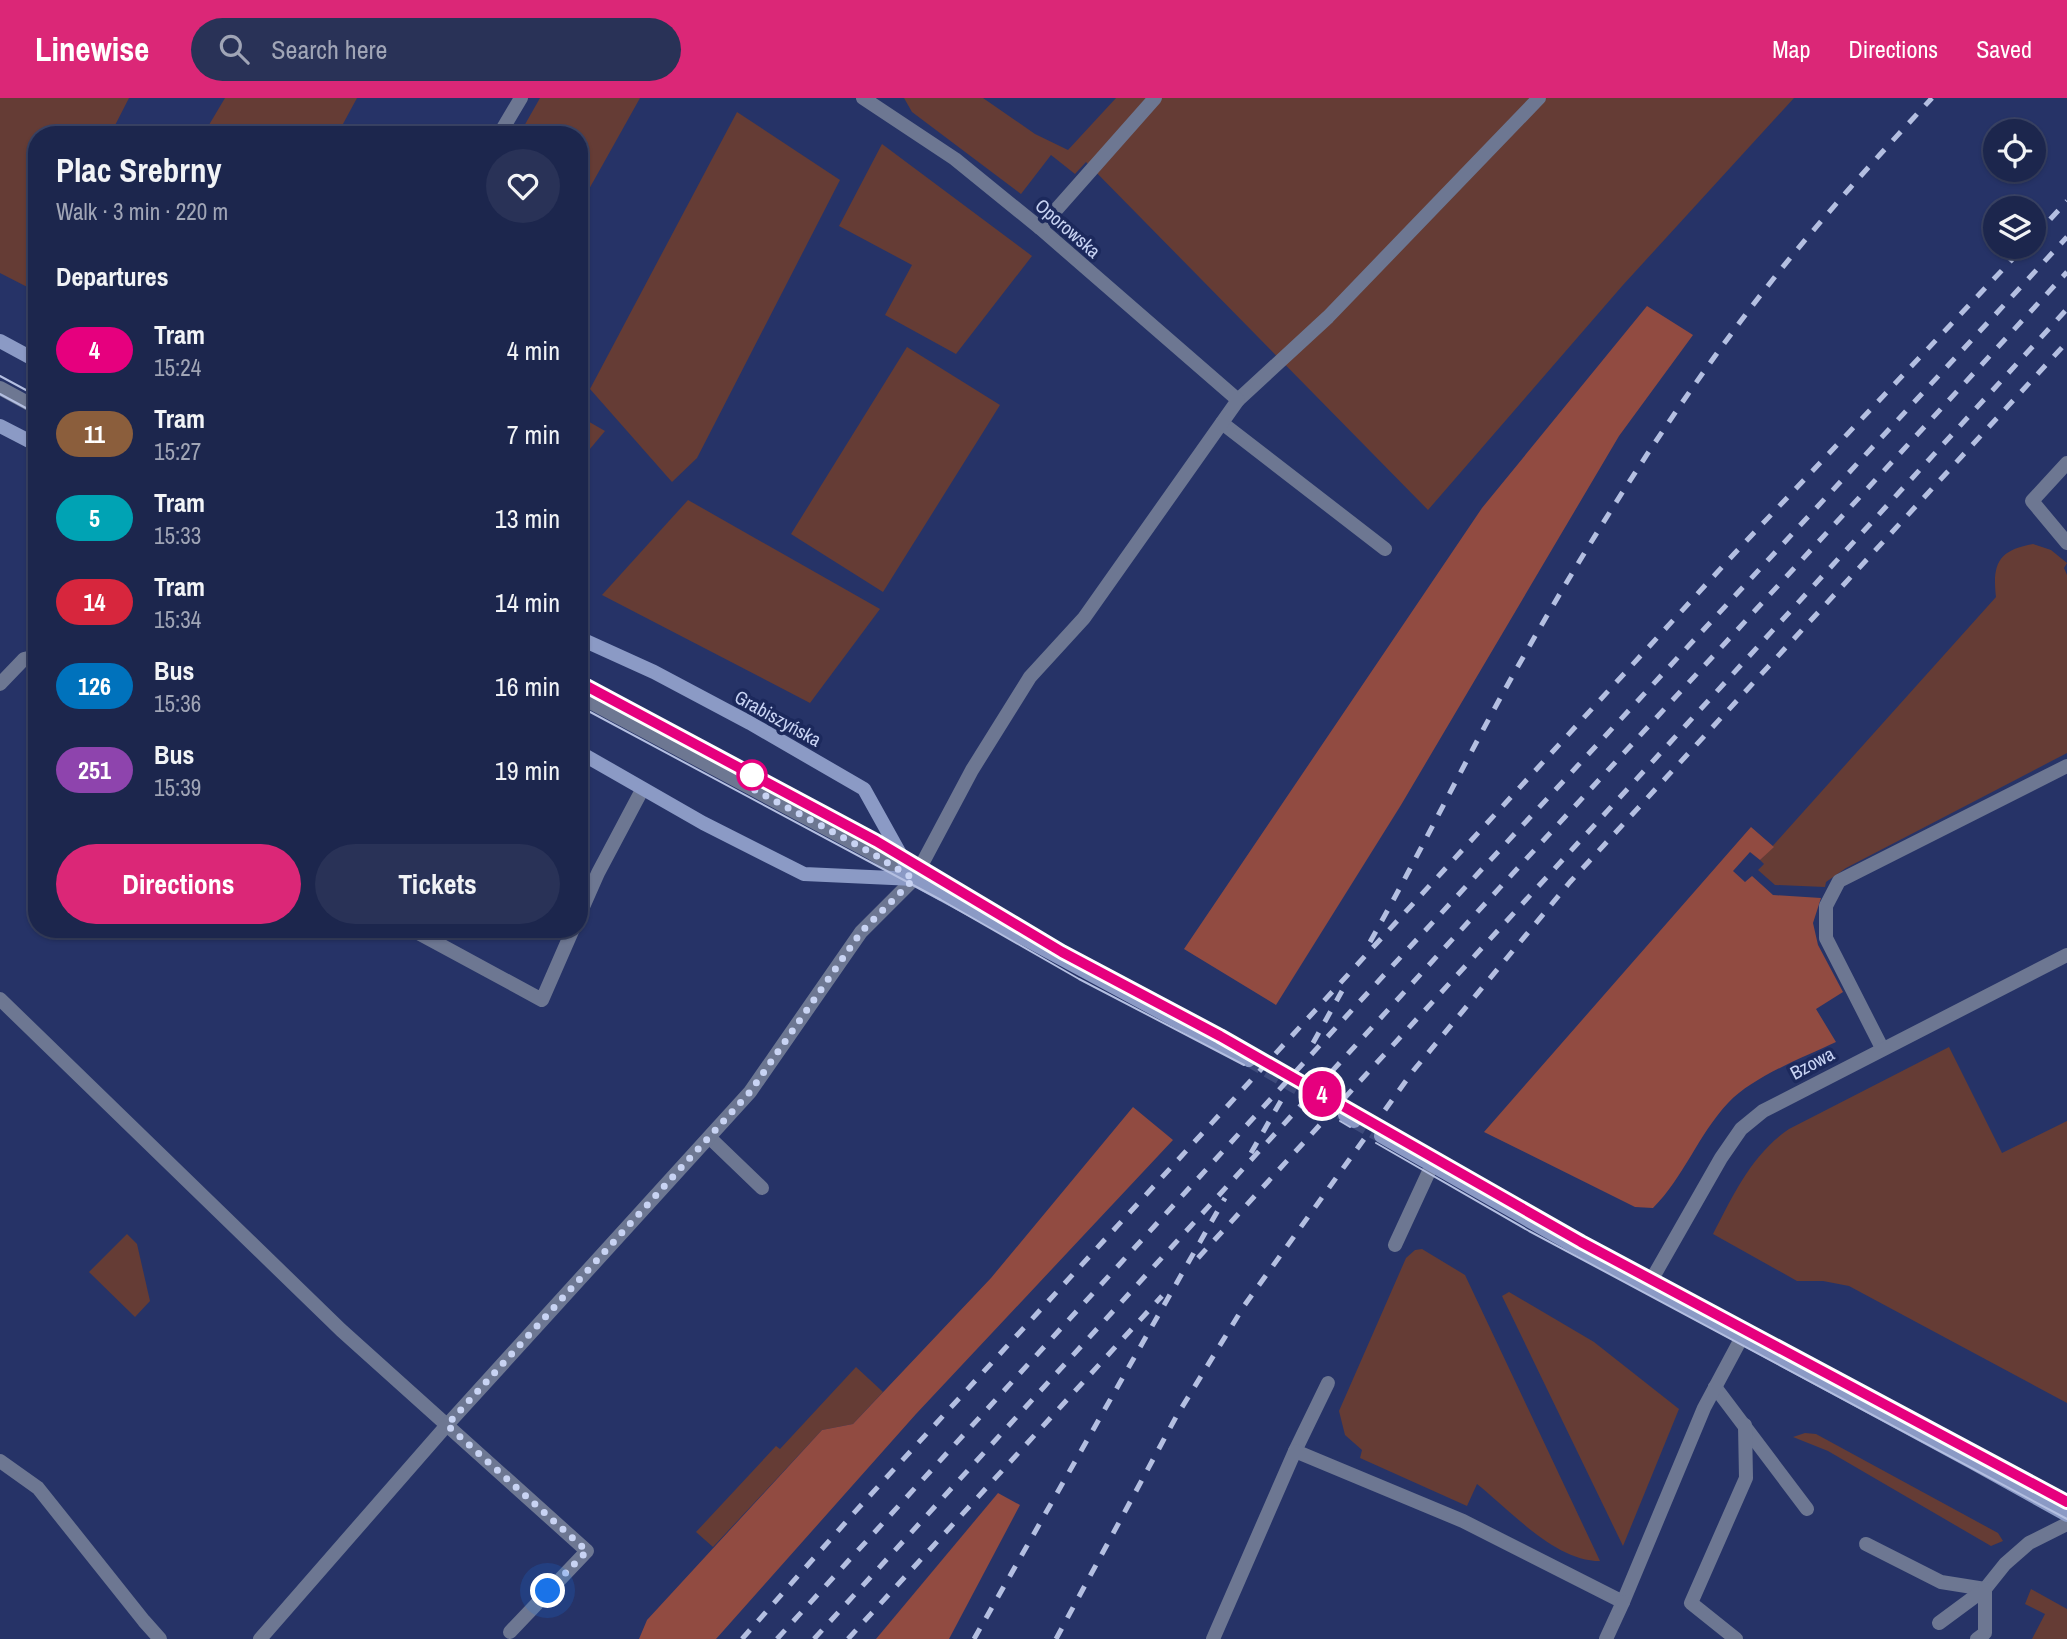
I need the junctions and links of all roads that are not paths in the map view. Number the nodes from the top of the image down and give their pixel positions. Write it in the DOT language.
graph roads {
  1 [pos="521,98"];
  2 [pos="863,98"];
  3 [pos="1155,98"];
  4 [pos="1539,98"];
  5 [pos="504,126"];
  6 [pos="1040,228"];
  7 [pos="0,341"];
  8 [pos="28,356"];
  9 [pos="0,388"];
  10 [pos="1238,400"];
  11 [pos="28,403"];
  12 [pos="1222,423"];
  13 [pos="0,426"];
  14 [pos="28,440"];
  15 [pos="2067,463"];
  16 [pos="2067,543"];
  17 [pos="1385,549"];
  18 [pos="588,642"];
  19 [pos="28,658"];
  20 [pos="0,684"];
  21 [pos="588,701"];
  22 [pos="588,757"];
  23 [pos="2067,766"];
  24 [pos="642,790"];
  25 [pos="914,879"];
  26 [pos="588,896"];
  27 [pos="428,938"];
  28 [pos="569,938"];
  29 [pos="2067,955"];
  30 [pos="0,999"];
  31 [pos="1882,1048"];
  32 [pos="1249,1060"];
  33 [pos="1381,1136"];
  34 [pos="710,1138"];
  35 [pos="1432,1165"];
  36 [pos="762,1188"];
  37 [pos="1395,1245"];
  38 [pos="1648,1286"];
  39 [pos="1742,1337"];
  40 [pos="1328,1383"];
  41 [pos="1715,1387"];
  42 [pos="447,1425"];
  43 [pos="1745,1425"];
  44 [pos="1295,1451"];
  45 [pos="0,1461"];
  46 [pos="1807,1509"];
  47 [pos="2067,1515"];
  48 [pos="2067,1524"];
  49 [pos="1866,1544"];
  50 [pos="1985,1589"];
  51 [pos="1623,1602"];
  52 [pos="1939,1623"];
  53 [pos="510,1632"];
  54 [pos="160,1639"];
  55 [pos="260,1639"];
  56 [pos="1213,1639"];
  57 [pos="1606,1639"];
  58 [pos="1736,1639"];
  59 [pos="1977,1639"];
  1 -- 5 [label="street"];
  2 -- 6 [label="street, Oporowska"];
  3 -- 6 [label="street"];
  4 -- 10 [label="street"];
  6 -- 10 [label="street, Oporowska"];
  7 -- 8 [label="main road"];
  9 -- 11 [label="street"];
  10 -- 12 [label="street"];
  12 -- 17 [label="street"];
  12 -- 25 [label="street"];
  13 -- 14 [label="main road"];
  15 -- 16 [label="street"];
  18 -- 25 [label="main road, Grabiszyńska"];
  19 -- 20 [label="street"];
  21 -- 25 [label="street"];
  22 -- 24 [label="main road"];
  23 -- 31 [label="street"];
  24 -- 25 [label="main road"];
  24 -- 26 [label="street"];
  25 -- 32 [label="main road"];
  25 -- 34 [label="street"];
  27 -- 28 [label="street"];
  29 -- 31 [label="street, Bzowa"];
  30 -- 42 [label="street"];
  31 -- 38 [label="street, Bzowa"];
  33 -- 35 [label="main road"];
  34 -- 36 [label="street"];
  34 -- 42 [label="street"];
  35 -- 37 [label="street"];
  35 -- 38 [label="main road"];
  38 -- 39 [label="main road"];
  39 -- 41 [label="street"];
  39 -- 47 [label="main road"];
  40 -- 44 [label="street"];
  41 -- 43 [label="street"];
  41 -- 51 [label="street"];
  42 -- 53 [label="street"];
  42 -- 55 [label="street"];
  43 -- 46 [label="street"];
  43 -- 58 [label="street"];
  44 -- 51 [label="street"];
  44 -- 56 [label="street"];
  45 -- 54 [label="street"];
  48 -- 50 [label="street"];
  49 -- 50 [label="street"];
  50 -- 52 [label="street"];
  50 -- 59 [label="street"];
  51 -- 57 [label="street"];
}
